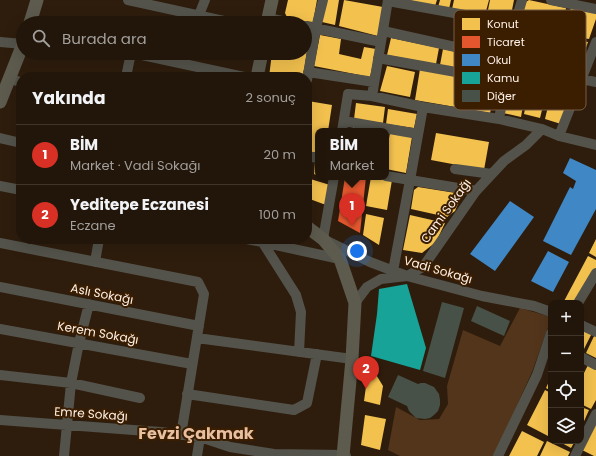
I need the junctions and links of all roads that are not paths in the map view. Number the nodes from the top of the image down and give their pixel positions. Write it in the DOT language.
graph roads {
  1 [pos="37,0"];
  2 [pos="128,0"];
  3 [pos="205,0"];
  4 [pos="272,0"];
  5 [pos="322,0"];
  6 [pos="388,0"];
  7 [pos="522,0"];
  8 [pos="551,0"];
  9 [pos="596,9"];
  10 [pos="519,10"];
  11 [pos="454,12"];
  12 [pos="199,15"];
  13 [pos="32,16"];
  14 [pos="203,16"];
  15 [pos="269,16"];
  16 [pos="312,27"];
  17 [pos="316,28"];
  18 [pos="383,31"];
  19 [pos="0,42"];
  20 [pos="381,42"];
  21 [pos="596,42"];
  22 [pos="16,43"];
  23 [pos="454,47"];
  24 [pos="312,52"];
  25 [pos="378,58"];
  26 [pos="18,60"];
  27 [pos="130,60"];
  28 [pos="165,60"];
  29 [pos="261,60"];
  30 [pos="311,60"];
  31 [pos="586,68"];
  32 [pos="127,72"];
  33 [pos="221,72"];
  34 [pos="258,72"];
  35 [pos="309,72"];
  36 [pos="454,72"];
  37 [pos="312,76"];
  38 [pos="350,78"];
  39 [pos="586,80"];
  40 [pos="374,82"];
  41 [pos="596,82"];
  42 [pos="9,85"];
  43 [pos="348,94"];
  44 [pos="372,96"];
  45 [pos="0,102"];
  46 [pos="423,107"];
  47 [pos="501,110"];
  48 [pos="569,110"];
  49 [pos="499,119"];
  50 [pos="343,126"];
  51 [pos="354,128"];
  52 [pos="542,129"];
  53 [pos="389,134"];
  54 [pos="418,134"];
  55 [pos="559,136"];
  56 [pos="0,138"];
  57 [pos="16,142"];
  58 [pos="596,145"];
  59 [pos="455,169"];
  60 [pos="492,174"];
  61 [pos="389,176"];
  62 [pos="333,180"];
  63 [pos="410,180"];
  64 [pos="0,186"];
  65 [pos="16,189"];
  66 [pos="476,190"];
  67 [pos="312,230"];
  68 [pos="323,238"];
  69 [pos="0,243"];
  70 [pos="98,244"];
  71 [pos="264,244"];
  72 [pos="268,244"];
  73 [pos="340,259"];
  74 [pos="95,262"];
  75 [pos="393,270"];
  76 [pos="596,273"];
  77 [pos="407,276"];
  78 [pos="0,286"];
  79 [pos="580,300"];
  80 [pos="355,303"];
  81 [pos="89,304"];
  82 [pos="548,311"];
  83 [pos="199,326"];
  84 [pos="584,326"];
  85 [pos="0,329"];
  86 [pos="596,332"];
  87 [pos="197,338"];
  88 [pos="79,343"];
  89 [pos="548,344"];
  90 [pos="299,352"];
  91 [pos="317,354"];
  92 [pos="352,359"];
  93 [pos="584,359"];
  94 [pos="192,364"];
  95 [pos="596,365"];
  96 [pos="0,375"];
  97 [pos="71,383"];
  98 [pos="187,394"];
  99 [pos="140,398"];
  100 [pos="596,414"];
  101 [pos="0,420"];
  102 [pos="67,426"];
  103 [pos="180,435"];
  104 [pos="200,437"];
  105 [pos="64,456"];
  106 [pos="197,456"];
  107 [pos="344,456"];
  108 [pos="498,456"];
  109 [pos="575,456"];
  1 -- 13 [label="main road"];
  2 -- 12 [label="street"];
  3 -- 12 [label="street"];
  4 -- 15 [label="main road"];
  5 -- 17 [label="street"];
  6 -- 11 [label="street"];
  6 -- 18 [label="street"];
  7 -- 10 [label="street"];
  8 -- 9 [label="street"];
  12 -- 14 [label="street"];
  16 -- 17 [label="street"];
  17 -- 20 [label="street"];
  17 -- 24 [label="street"];
  18 -- 20 [label="street"];
  18 -- 23 [label="street"];
  19 -- 22 [label="street"];
  20 -- 25 [label="street"];
  21 -- 31 [label="street"];
  25 -- 36 [label="street"];
  25 -- 40 [label="street"];
  26 -- 42 [label="main road"];
  27 -- 32 [label="street"];
  28 -- 33 [label="street"];
  29 -- 34 [label="main road"];
  30 -- 35 [label="street"];
  37 -- 38 [label="street"];
  38 -- 40 [label="street"];
  38 -- 43 [label="street"];
  39 -- 41 [label="street"];
  40 -- 44 [label="street"];
  42 -- 45 [label="main road"];
  43 -- 44 [label="street"];
  43 -- 50 [label="street"];
  44 -- 46 [label="street"];
  46 -- 49 [label="street"];
  46 -- 54 [label="street"];
  47 -- 49 [label="street"];
  48 -- 55 [label="street"];
  49 -- 52 [label="street"];
  50 -- 51 [label="street"];
  52 -- 55 [label="street"];
  52 -- 60 [label="street, Cami Sokağı"];
  53 -- 54 [label="street"];
  54 -- 63 [label="street"];
  55 -- 58 [label="street"];
  56 -- 57 [label="street"];
  59 -- 60 [label="street"];
  60 -- 66 [label="street, Cami Sokağı"];
  61 -- 63 [label="street"];
  62 -- 68 [label="street"];
  63 -- 66 [label="street"];
  63 -- 75 [label="street"];
  64 -- 65 [label="street"];
  66 -- 77 [label="street, Cami Sokağı"];
  67 -- 68 [label="main road"];
  68 -- 73 [label="main road"];
  68 -- 75 [label="street, Vadi Sokağı"];
  69 -- 74 [label="street"];
  70 -- 74 [label="street"];
  71 -- 90 [label="street"];
  72 -- 73 [label="street"];
  73 -- 80 [label="main road"];
  74 -- 83 [label="street"];
  75 -- 77 [label="street, Vadi Sokağı"];
  76 -- 79 [label="street"];
  77 -- 80 [label="street"];
  77 -- 82 [label="street, Vadi Sokağı"];
  78 -- 81 [label="street, Aslı Sokağı"];
  80 -- 92 [label="main road"];
  81 -- 83 [label="street, Aslı Sokağı"];
  81 -- 88 [label="street"];
  83 -- 87 [label="street"];
  84 -- 86 [label="street"];
  85 -- 88 [label="street, Kerem Sokağı"];
  87 -- 90 [label="street"];
  87 -- 94 [label="street"];
  88 -- 94 [label="street, Kerem Sokağı"];
  88 -- 97 [label="street"];
  89 -- 108 [label="street"];
  90 -- 91 [label="street"];
  91 -- 92 [label="street"];
  91 -- 98 [label="street"];
  92 -- 107 [label="main road"];
  93 -- 95 [label="street"];
  94 -- 98 [label="street"];
  96 -- 97 [label="street"];
  97 -- 99 [label="street"];
  97 -- 102 [label="street"];
  98 -- 103 [label="street"];
  100 -- 109 [label="street"];
  101 -- 102 [label="street, Emre Sokağı"];
  102 -- 103 [label="street, Emre Sokağı"];
  102 -- 105 [label="street"];
  103 -- 104 [label="street, Emre Sokağı"];
  104 -- 106 [label="street"];
  104 -- 107 [label="street, Emre Sokağı"];
}
